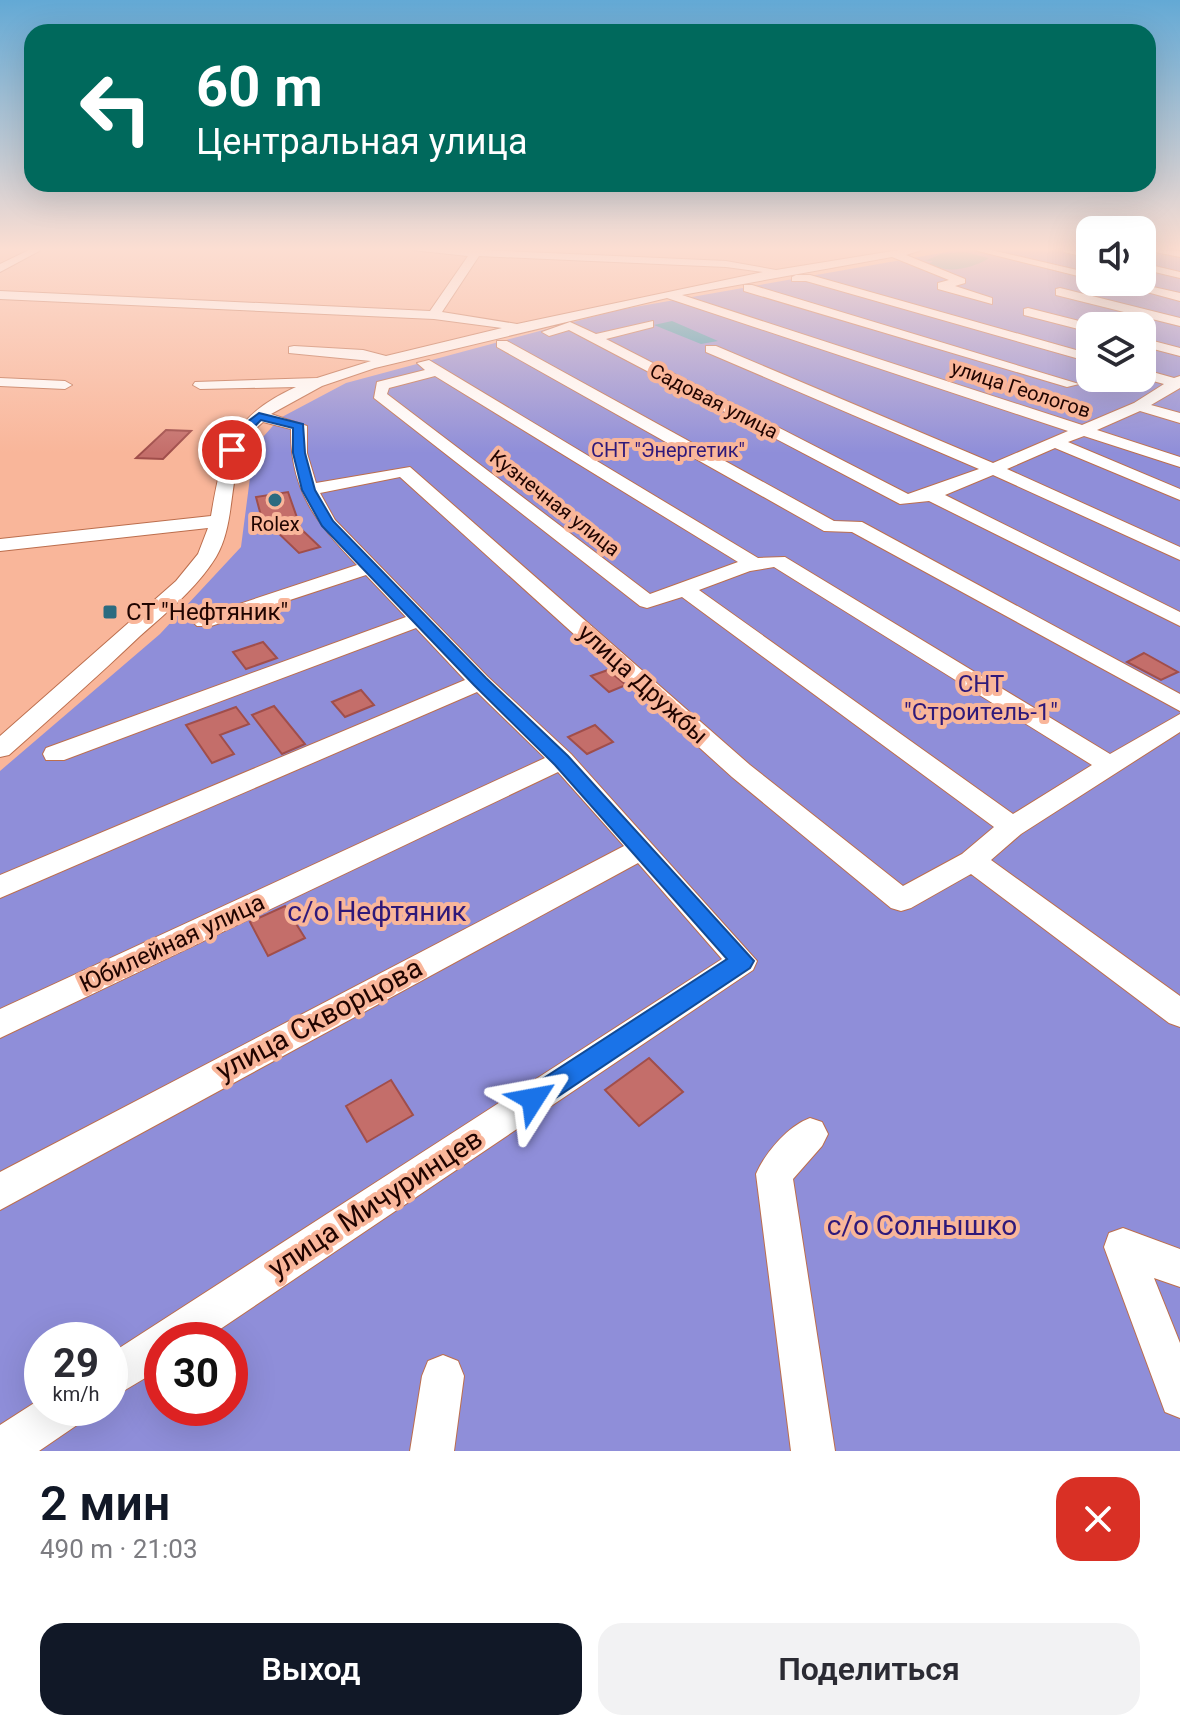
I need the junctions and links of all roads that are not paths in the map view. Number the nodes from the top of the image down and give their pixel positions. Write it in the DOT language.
graph roads {
  1 [pos="457,317"];
  2 [pos="463,318"];
  3 [pos="562,318"];
  4 [pos="737,318"];
  5 [pos="848,318"];
  6 [pos="949,318"];
  7 [pos="1050,318"];
  8 [pos="648,324"];
  9 [pos="1076,324"];
  10 [pos="516,328"];
  11 [pos="593,339"];
  12 [pos="453,344"];
  13 [pos="502,344"];
  14 [pos="1156,346"];
  15 [pos="711,349"];
  16 [pos="294,350"];
  17 [pos="1180,352"];
  18 [pos="1076,354"];
  19 [pos="412,355"];
  20 [pos="389,361"];
  21 [pos="431,368"];
  22 [pos="1156,376"];
  23 [pos="0,382"];
  24 [pos="322,382"];
  25 [pos="1179,382"];
  26 [pos="1072,384"];
  27 [pos="65,385"];
  28 [pos="200,385"];
  29 [pos="1139,406"];
  30 [pos="259,416"];
  31 [pos="1180,418"];
  32 [pos="1083,431"];
  33 [pos="1056,443"];
  34 [pos="1180,462"];
  35 [pos="993,469"];
  36 [pos="309,490"];
  37 [pos="931,495"];
  38 [pos="1180,495"];
  39 [pos="219,521"];
  40 [pos="0,545"];
  41 [pos="1180,554"];
  42 [pos="751,562"];
  43 [pos="368,568"];
  44 [pos="687,591"];
  45 [pos="422,618"];
  46 [pos="1180,620"];
  47 [pos="204,622"];
  48 [pos="480,682"];
  49 [pos="1180,704"];
  50 [pos="1180,721"];
  51 [pos="0,749"];
  52 [pos="55,754"];
  53 [pos="562,760"];
  54 [pos="1110,765"];
  55 [pos="1012,827"];
  56 [pos="640,850"];
  57 [pos="972,861"];
  58 [pos="0,887"];
  59 [pos="1180,1014"];
  60 [pos="0,1024"];
  61 [pos="810,1134"];
  62 [pos="0,1192"];
  63 [pos="1180,1268"];
  64 [pos="195,1322"];
  65 [pos="443,1376"];
  66 [pos="1180,1397"];
  67 [pos="38,1426"];
  68 [pos="0,1451"];
  69 [pos="432,1451"];
  70 [pos="813,1451"];
  1 -- 12 [label="street"];
  2 -- 10 [label="street"];
  3 -- 10 [label="street"];
  4 -- 32 [label="street, улица Геологов"];
  5 -- 26 [label="street"];
  6 -- 18 [label="street"];
  7 -- 9 [label="street"];
  8 -- 11 [label="street"];
  10 -- 12 [label="street"];
  11 -- 13 [label="street, Садовая улица"];
  11 -- 37 [label="street, Садовая улица"];
  12 -- 19 [label="street"];
  13 -- 21 [label="street, Садовая улица"];
  13 -- 49 [label="street"];
  14 -- 17 [label="street"];
  15 -- 35 [label="street"];
  16 -- 20 [label="street"];
  19 -- 20 [label="street"];
  19 -- 21 [label="street"];
  20 -- 24 [label="street"];
  21 -- 42 [label="street"];
  21 -- 44 [label="street, Кузнечная улица"];
  22 -- 25 [label="street"];
  23 -- 27 [label="street"];
  24 -- 28 [label="street"];
  24 -- 30 [label="street"];
  25 -- 29 [label="street"];
  29 -- 31 [label="street"];
  29 -- 32 [label="street"];
  30 -- 36 [label="street"];
  30 -- 39 [label="street"];
  32 -- 33 [label="street"];
  32 -- 34 [label="street, улица Геологов"];
  33 -- 35 [label="street"];
  33 -- 38 [label="street"];
  35 -- 37 [label="street"];
  35 -- 41 [label="street"];
  36 -- 43 [label="street"];
  36 -- 57 [label="street, улица Дружбы"];
  37 -- 46 [label="street"];
  39 -- 40 [label="street"];
  39 -- 51 [label="street"];
  42 -- 44 [label="street, Кузнечная улица"];
  42 -- 54 [label="street, Кузнечная улица"];
  43 -- 45 [label="street"];
  43 -- 47 [label="street"];
  44 -- 55 [label="street"];
  45 -- 48 [label="street"];
  45 -- 52 [label="street"];
  48 -- 53 [label="street"];
  48 -- 58 [label="street"];
  50 -- 54 [label="street, улица Дружбы"];
  53 -- 56 [label="street"];
  53 -- 60 [label="street, Юбилейная улица"];
  54 -- 55 [label="street, улица Дружбы"];
  55 -- 57 [label="street, улица Дружбы"];
  56 -- 62 [label="street, улица Скворцова"];
  56 -- 64 [label="street, улица Мичуринцев"];
  57 -- 59 [label="street"];
  61 -- 70 [label="street"];
  63 -- 66 [label="street"];
  65 -- 69 [label="street"];
  67 -- 68 [label="street"];
}
